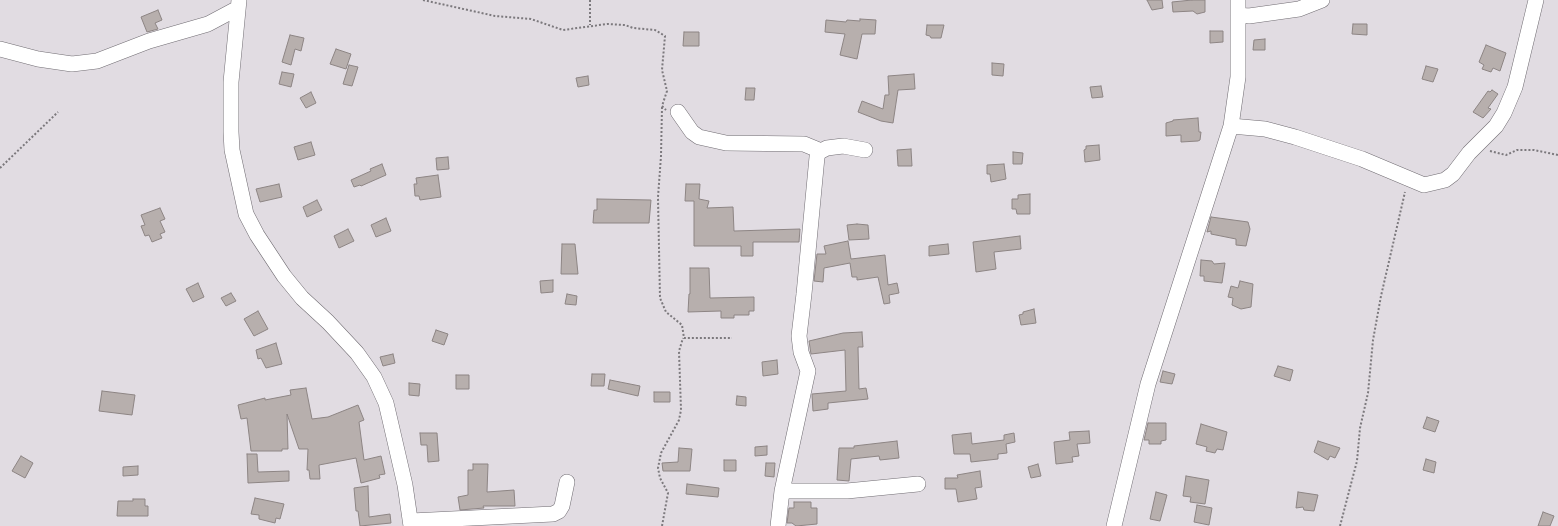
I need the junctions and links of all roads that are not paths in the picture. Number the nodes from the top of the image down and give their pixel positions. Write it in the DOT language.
graph roads {
  1 [pos="1322,0"];
  2 [pos="1536,0"];
  3 [pos="238,4"];
  4 [pos="1238,7"];
  5 [pos="0,49"];
  6 [pos="672,112"];
  7 [pos="1231,126"];
  8 [pos="865,150"];
  9 [pos="821,151"];
  10 [pos="567,482"];
  11 [pos="918,484"];
  12 [pos="782,491"];
  13 [pos="411,524"];
  14 [pos="778,526"];
  15 [pos="1114,526"];
  1 -- 4 [label="street"];
  2 -- 7 [label="street"];
  3 -- 5 [label="street"];
  3 -- 13 [label="street"];
  4 -- 7 [label="street"];
  6 -- 9 [label="street"];
  7 -- 15 [label="street"];
  8 -- 9 [label="street"];
  9 -- 12 [label="street"];
  10 -- 13 [label="street"];
  11 -- 12 [label="street"];
  12 -- 14 [label="street"];
}
